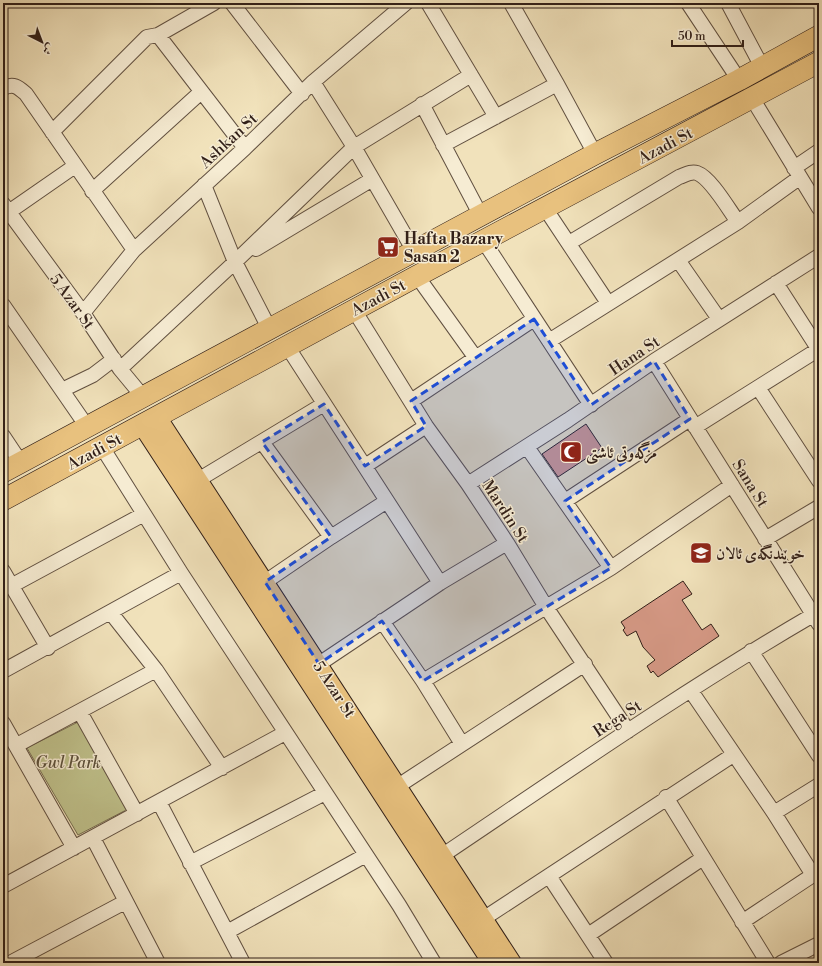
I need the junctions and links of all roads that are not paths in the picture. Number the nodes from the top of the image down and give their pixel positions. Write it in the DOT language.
graph roads {
  1 [pos="214,3"];
  2 [pos="232,3"];
  3 [pos="406,3"];
  4 [pos="428,3"];
  5 [pos="511,3"];
  6 [pos="688,3"];
  7 [pos="728,3"];
  8 [pos="158,35"];
  9 [pos="819,36"];
  10 [pos="819,62"];
  11 [pos="762,67"];
  12 [pos="471,75"];
  13 [pos="739,80"];
  14 [pos="313,82"];
  15 [pos="557,84"];
  16 [pos="3,88"];
  17 [pos="200,92"];
  18 [pos="302,94"];
  19 [pos="752,98"];
  20 [pos="422,104"];
  21 [pos="496,117"];
  22 [pos="52,132"];
  23 [pos="444,145"];
  24 [pos="245,148"];
  25 [pos="354,148"];
  26 [pos="819,151"];
  27 [pos="595,154"];
  28 [pos="75,166"];
  29 [pos="797,173"];
  30 [pos="372,180"];
  31 [pos="204,185"];
  32 [pos="92,191"];
  33 [pos="545,208"];
  34 [pos="819,208"];
  35 [pos="5,211"];
  36 [pos="481,216"];
  37 [pos="738,222"];
  38 [pos="483,240"];
  39 [pos="569,243"];
  40 [pos="134,250"];
  41 [pos="409,254"];
  42 [pos="819,256"];
  43 [pos="678,260"];
  44 [pos="235,262"];
  45 [pos="415,276"];
  46 [pos="359,281"];
  47 [pos="776,283"];
  48 [pos="608,304"];
  49 [pos="3,305"];
  50 [pos="362,305"];
  51 [pos="83,313"];
  52 [pos="534,319"];
  53 [pos="719,319"];
  54 [pos="270,330"];
  55 [pos="548,341"];
  56 [pos="287,346"];
  57 [pos="819,349"];
  58 [pos="475,357"];
  59 [pos="654,361"];
  60 [pos="117,364"];
  61 [pos="759,388"];
  62 [pos="62,390"];
  63 [pos="144,398"];
  64 [pos="411,401"];
  65 [pos="324,404"];
  66 [pos="591,405"];
  67 [pos="149,421"];
  68 [pos="693,423"];
  69 [pos="426,426"];
  70 [pos="88,428"];
  71 [pos="3,436"];
  72 [pos="262,442"];
  73 [pos="102,447"];
  74 [pos="527,447"];
  75 [pos="21,463"];
  76 [pos="365,466"];
  77 [pos="3,472"];
  78 [pos="198,480"];
  79 [pos="819,481"];
  80 [pos="468,484"];
  81 [pos="732,485"];
  82 [pos="3,500"];
  83 [pos="565,501"];
  84 [pos="387,502"];
  85 [pos="819,506"];
  86 [pos="144,514"];
  87 [pos="331,537"];
  88 [pos="765,539"];
  89 [pos="507,543"];
  90 [pos="611,568"];
  91 [pos="3,571"];
  92 [pos="181,573"];
  93 [pos="265,582"];
  94 [pos="440,583"];
  95 [pos="11,586"];
  96 [pos="546,607"];
  97 [pos="111,613"];
  98 [pos="816,619"];
  99 [pos="382,621"];
  100 [pos="48,648"];
  101 [pos="751,651"];
  102 [pos="318,664"];
  103 [pos="585,664"];
  104 [pos="156,670"];
  105 [pos="3,671"];
  106 [pos="423,681"];
  107 [pos="691,691"];
  108 [pos="344,703"];
  109 [pos="80,712"];
  110 [pos="329,712"];
  111 [pos="3,723"];
  112 [pos="628,731"];
  113 [pos="285,734"];
  114 [pos="462,744"];
  115 [pos="17,745"];
  116 [pos="733,755"];
  117 [pos="819,756"];
  118 [pos="222,768"];
  119 [pos="819,785"];
  120 [pos="398,786"];
  121 [pos="325,793"];
  122 [pos="666,797"];
  123 [pos="159,802"];
  124 [pos="774,813"];
  125 [pos="137,814"];
  126 [pos="93,838"];
  127 [pos="74,848"];
  128 [pos="366,855"];
  129 [pos="443,855"];
  130 [pos="703,858"];
  131 [pos="190,863"];
  132 [pos="816,873"];
  133 [pos="549,876"];
  134 [pos="4,884"];
  135 [pos="125,902"];
  136 [pos="483,919"];
  137 [pos="742,922"];
  138 [pos="227,932"];
  139 [pos="588,936"];
  140 [pos="819,944"];
  141 [pos="10,963"];
  142 [pos="158,963"];
  143 [pos="243,963"];
  144 [pos="434,963"];
  145 [pos="492,963"];
  146 [pos="512,963"];
  147 [pos="606,963"];
  148 [pos="768,963"];
  149 [pos="781,963"];
  1 -- 8 [label="street"];
  2 -- 18 [label="street"];
  3 -- 14 [label="street, Ashkan St"];
  4 -- 12 [label="street"];
  5 -- 15 [label="street"];
  6 -- 13 [label="street"];
  7 -- 11 [label="street"];
  8 -- 17 [label="street"];
  8 -- 22 [label="street"];
  9 -- 11 [label="highway, Azadi St"];
  10 -- 19 [label="highway, Azadi St"];
  11 -- 13 [label="highway, Azadi St"];
  12 -- 20 [label="street"];
  12 -- 21 [label="street"];
  13 -- 27 [label="highway, Azadi St"];
  14 -- 18 [label="street, Ashkan St"];
  14 -- 25 [label="street"];
  15 -- 21 [label="street"];
  15 -- 27 [label="street"];
  16 -- 22 [label="street"];
  17 -- 24 [label="street"];
  17 -- 32 [label="street"];
  18 -- 24 [label="street, Ashkan St"];
  19 -- 29 [label="street"];
  19 -- 33 [label="highway, Azadi St"];
  20 -- 23 [label="street"];
  20 -- 25 [label="street"];
  21 -- 23 [label="street"];
  22 -- 28 [label="street"];
  23 -- 36 [label="street"];
  24 -- 31 [label="street, Ashkan St"];
  25 -- 30 [label="street"];
  25 -- 44 [label="street"];
  26 -- 29 [label="street"];
  27 -- 36 [label="highway, Azadi St"];
  28 -- 32 [label="street"];
  28 -- 35 [label="street"];
  29 -- 34 [label="street"];
  29 -- 37 [label="street"];
  30 -- 41 [label="street"];
  30 -- 44 [label="street"];
  31 -- 40 [label="street, Ashkan St"];
  31 -- 44 [label="street"];
  32 -- 40 [label="street"];
  33 -- 38 [label="highway, Azadi St"];
  33 -- 39 [label="street"];
  35 -- 51 [label="street, 5 Azar St"];
  36 -- 41 [label="highway, Azadi St"];
  37 -- 39 [label="street"];
  37 -- 43 [label="street"];
  38 -- 45 [label="highway, Azadi St"];
  38 -- 52 [label="street"];
  39 -- 48 [label="street"];
  40 -- 51 [label="street, Ashkan St"];
  41 -- 45 [label="main road"];
  41 -- 46 [label="highway, Azadi St"];
  42 -- 47 [label="street, Hana St"];
  43 -- 48 [label="street"];
  43 -- 53 [label="street"];
  44 -- 54 [label="street"];
  44 -- 60 [label="street"];
  45 -- 50 [label="highway, Azadi St"];
  45 -- 58 [label="street"];
  46 -- 50 [label="main road"];
  46 -- 54 [label="highway, Azadi St"];
  47 -- 53 [label="street, Hana St"];
  47 -- 57 [label="street"];
  48 -- 55 [label="street"];
  49 -- 62 [label="street"];
  50 -- 56 [label="highway, Azadi St"];
  50 -- 64 [label="street, Mardin St"];
  51 -- 60 [label="street, 5 Azar St"];
  52 -- 55 [label="street"];
  52 -- 58 [label="street"];
  53 -- 59 [label="street, Hana St"];
  54 -- 63 [label="highway, Azadi St"];
  55 -- 66 [label="street"];
  56 -- 65 [label="street"];
  56 -- 67 [label="highway, Azadi St"];
  57 -- 61 [label="street"];
  58 -- 64 [label="street"];
  59 -- 66 [label="street, Hana St"];
  59 -- 68 [label="street, Sana St"];
  60 -- 62 [label="street"];
  60 -- 63 [label="street, 5 Azar St"];
  61 -- 68 [label="street"];
  61 -- 79 [label="street"];
  62 -- 70 [label="street"];
  63 -- 70 [label="highway, Azadi St"];
  64 -- 69 [label="street, Mardin St"];
  65 -- 72 [label="street"];
  65 -- 76 [label="street"];
  66 -- 74 [label="street, Hana St"];
  67 -- 73 [label="highway, Azadi St"];
  67 -- 78 [label="main road, 5 Azar St"];
  67 -- 110 [label="main road, 5 Azar St"];
  68 -- 81 [label="street, Sana St"];
  68 -- 83 [label="street"];
  69 -- 76 [label="street"];
  69 -- 80 [label="street, Mardin St"];
  70 -- 75 [label="highway, Azadi St"];
  71 -- 75 [label="street"];
  72 -- 78 [label="street"];
  72 -- 87 [label="street"];
  73 -- 82 [label="highway, Azadi St"];
  73 -- 86 [label="street"];
  74 -- 80 [label="street, Hana St"];
  74 -- 83 [label="street"];
  75 -- 77 [label="highway, Azadi St"];
  76 -- 84 [label="street"];
  78 -- 93 [label="main road, 5 Azar St"];
  80 -- 89 [label="street, Mardin St"];
  81 -- 88 [label="street, Sana St"];
  81 -- 90 [label="street"];
  83 -- 90 [label="street"];
  84 -- 87 [label="street"];
  84 -- 94 [label="street"];
  85 -- 88 [label="street"];
  86 -- 92 [label="street"];
  86 -- 95 [label="street"];
  87 -- 93 [label="street"];
  88 -- 98 [label="street, Sana St"];
  89 -- 94 [label="street"];
  89 -- 96 [label="street, Mardin St"];
  90 -- 96 [label="street"];
  91 -- 95 [label="street"];
  92 -- 97 [label="street"];
  92 -- 113 [label="street"];
  93 -- 102 [label="main road, 5 Azar St"];
  94 -- 99 [label="street"];
  95 -- 100 [label="street"];
  96 -- 103 [label="street, Mardin St"];
  96 -- 106 [label="street"];
  97 -- 100 [label="street"];
  97 -- 104 [label="street"];
  98 -- 101 [label="street, Rega St"];
  99 -- 102 [label="street"];
  99 -- 106 [label="street"];
  100 -- 105 [label="street"];
  101 -- 107 [label="street, Rega St"];
  101 -- 117 [label="street"];
  102 -- 108 [label="main road, 5 Azar St"];
  103 -- 112 [label="street, Mardin St"];
  103 -- 114 [label="street"];
  104 -- 109 [label="street"];
  104 -- 118 [label="street"];
  106 -- 114 [label="street"];
  107 -- 112 [label="street, Rega St"];
  107 -- 116 [label="street"];
  108 -- 110 [label="main road"];
  108 -- 120 [label="main road, 5 Azar St"];
  109 -- 115 [label="street"];
  109 -- 125 [label="street"];
  110 -- 145 [label="main road, 5 Azar St"];
  111 -- 115 [label="street"];
  112 -- 129 [label="street, Rega St"];
  113 -- 118 [label="street"];
  113 -- 121 [label="street"];
  114 -- 120 [label="street"];
  115 -- 127 [label="street"];
  116 -- 122 [label="street"];
  116 -- 124 [label="street"];
  118 -- 123 [label="street"];
  119 -- 124 [label="street"];
  120 -- 129 [label="main road, 5 Azar St"];
  121 -- 128 [label="street"];
  121 -- 131 [label="street"];
  122 -- 130 [label="street"];
  122 -- 133 [label="street"];
  123 -- 125 [label="street"];
  123 -- 131 [label="street"];
  124 -- 132 [label="street"];
  125 -- 126 [label="street"];
  126 -- 127 [label="street"];
  126 -- 135 [label="street"];
  127 -- 134 [label="street"];
  128 -- 138 [label="street"];
  128 -- 144 [label="street"];
  129 -- 136 [label="main road, 5 Azar St"];
  130 -- 137 [label="street"];
  130 -- 139 [label="street"];
  131 -- 138 [label="street"];
  132 -- 137 [label="street"];
  133 -- 136 [label="street"];
  133 -- 139 [label="street"];
  135 -- 141 [label="street"];
  135 -- 142 [label="street"];
  136 -- 146 [label="main road, 5 Azar St"];
  137 -- 148 [label="street"];
  138 -- 143 [label="street"];
  139 -- 147 [label="street"];
  140 -- 149 [label="street"];
}
